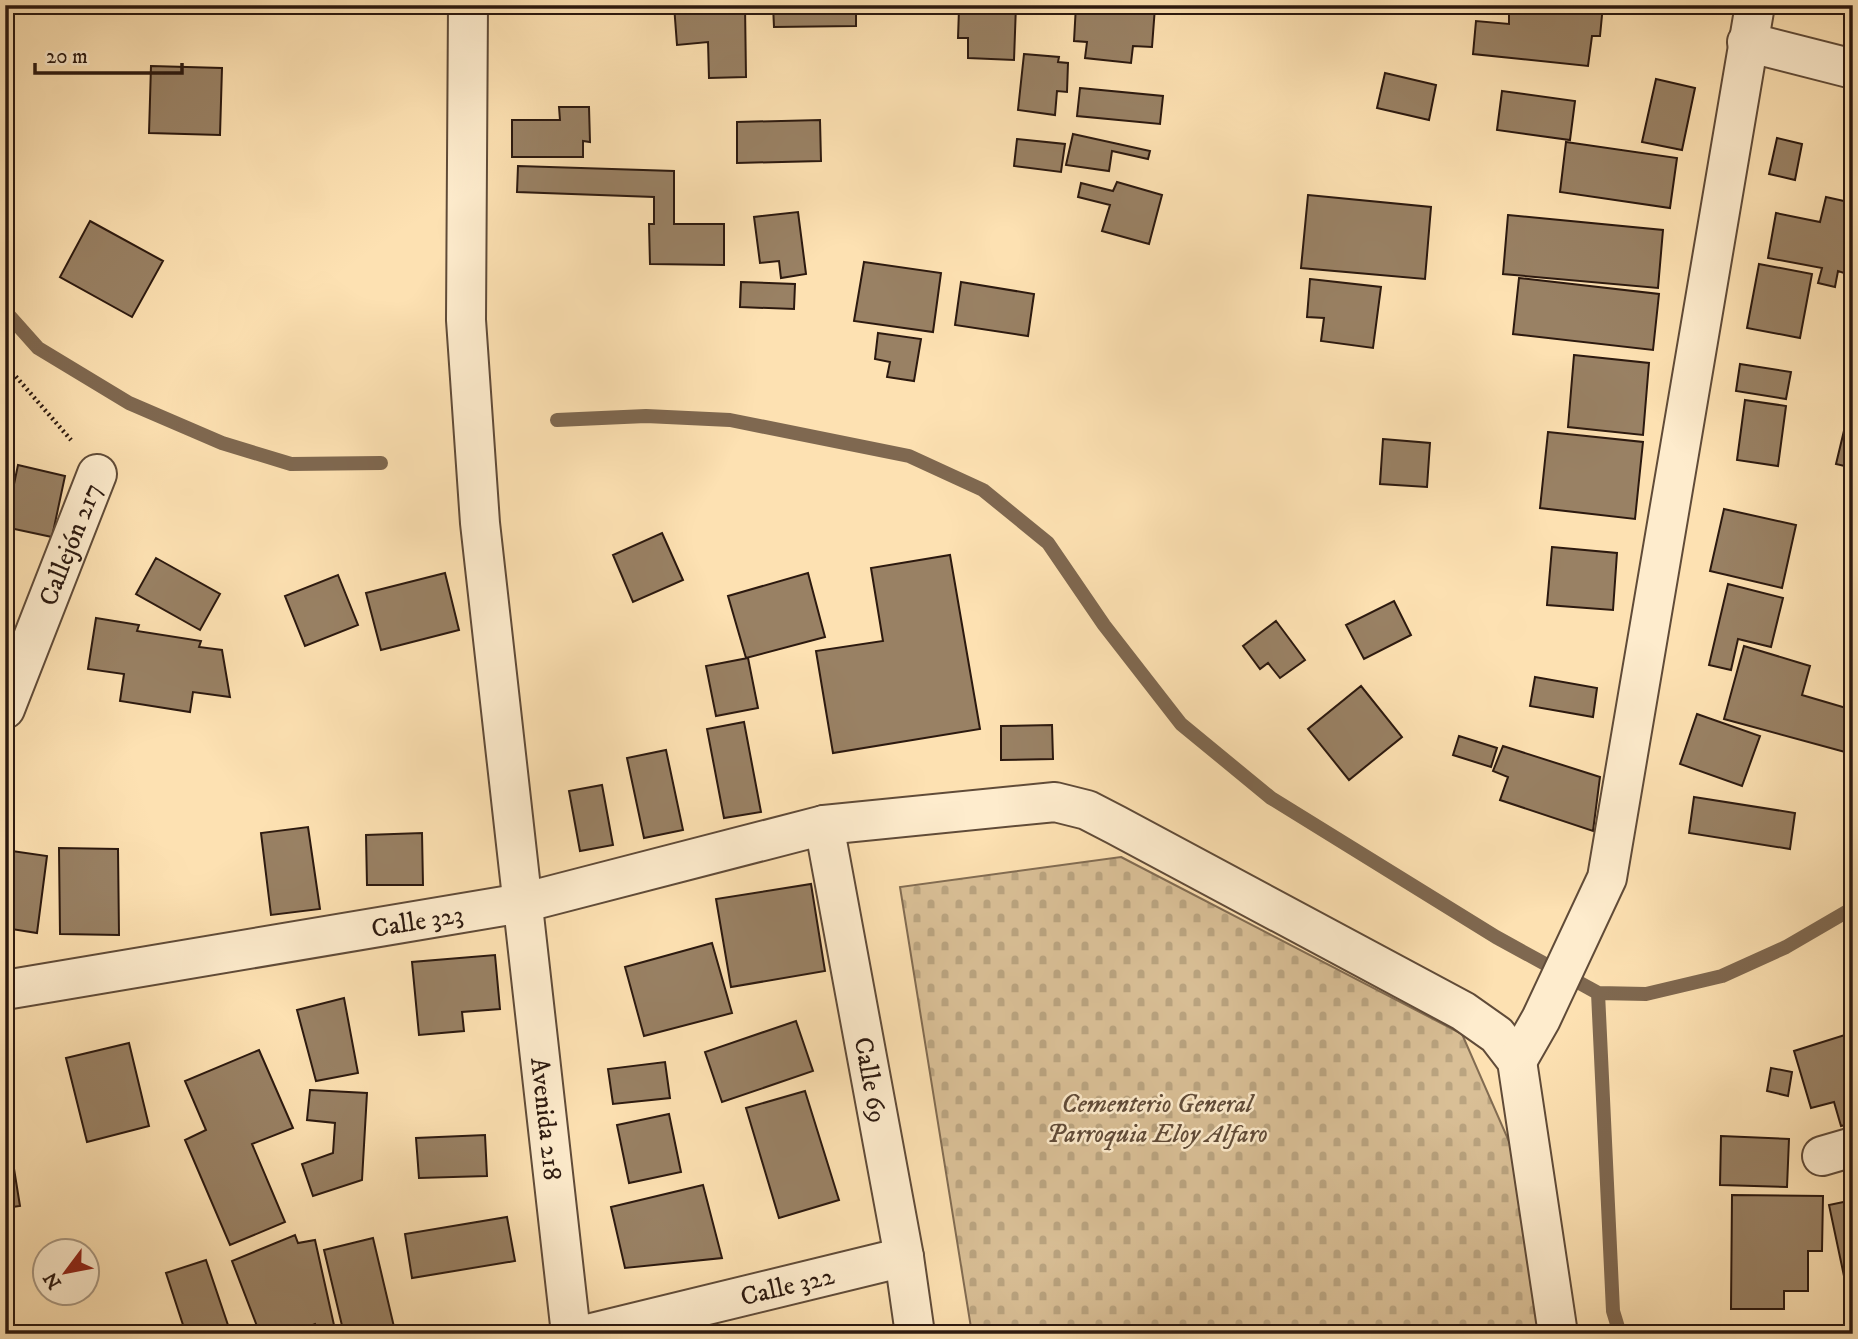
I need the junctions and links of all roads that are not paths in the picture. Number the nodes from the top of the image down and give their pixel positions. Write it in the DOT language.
graph roads {
  1 [pos="468,5"];
  2 [pos="1755,5"];
  3 [pos="1747,42"];
  4 [pos="1853,69"];
  5 [pos="97,474"];
  6 [pos="5,709"];
  7 [pos="824,825"];
  8 [pos="522,903"];
  9 [pos="5,990"];
  10 [pos="1517,1061"];
  11 [pos="904,1257"];
  12 [pos="571,1334"];
  13 [pos="588,1334"];
  14 [pos="915,1334"];
  15 [pos="1558,1334"];
  1 -- 8 [label="street, Avenida 218"];
  2 -- 3 [label="street"];
  3 -- 4 [label="street"];
  3 -- 10 [label="street"];
  5 -- 6 [label="street, Callejón 217"];
  7 -- 8 [label="street, Calle 323"];
  7 -- 10 [label="street, Calle 323"];
  7 -- 11 [label="street, Calle 69"];
  8 -- 9 [label="street, Calle 323"];
  8 -- 12 [label="street, Avenida 218"];
  10 -- 15 [label="street"];
  11 -- 13 [label="street, Calle 322"];
  11 -- 14 [label="street, Calle 69"];
}
